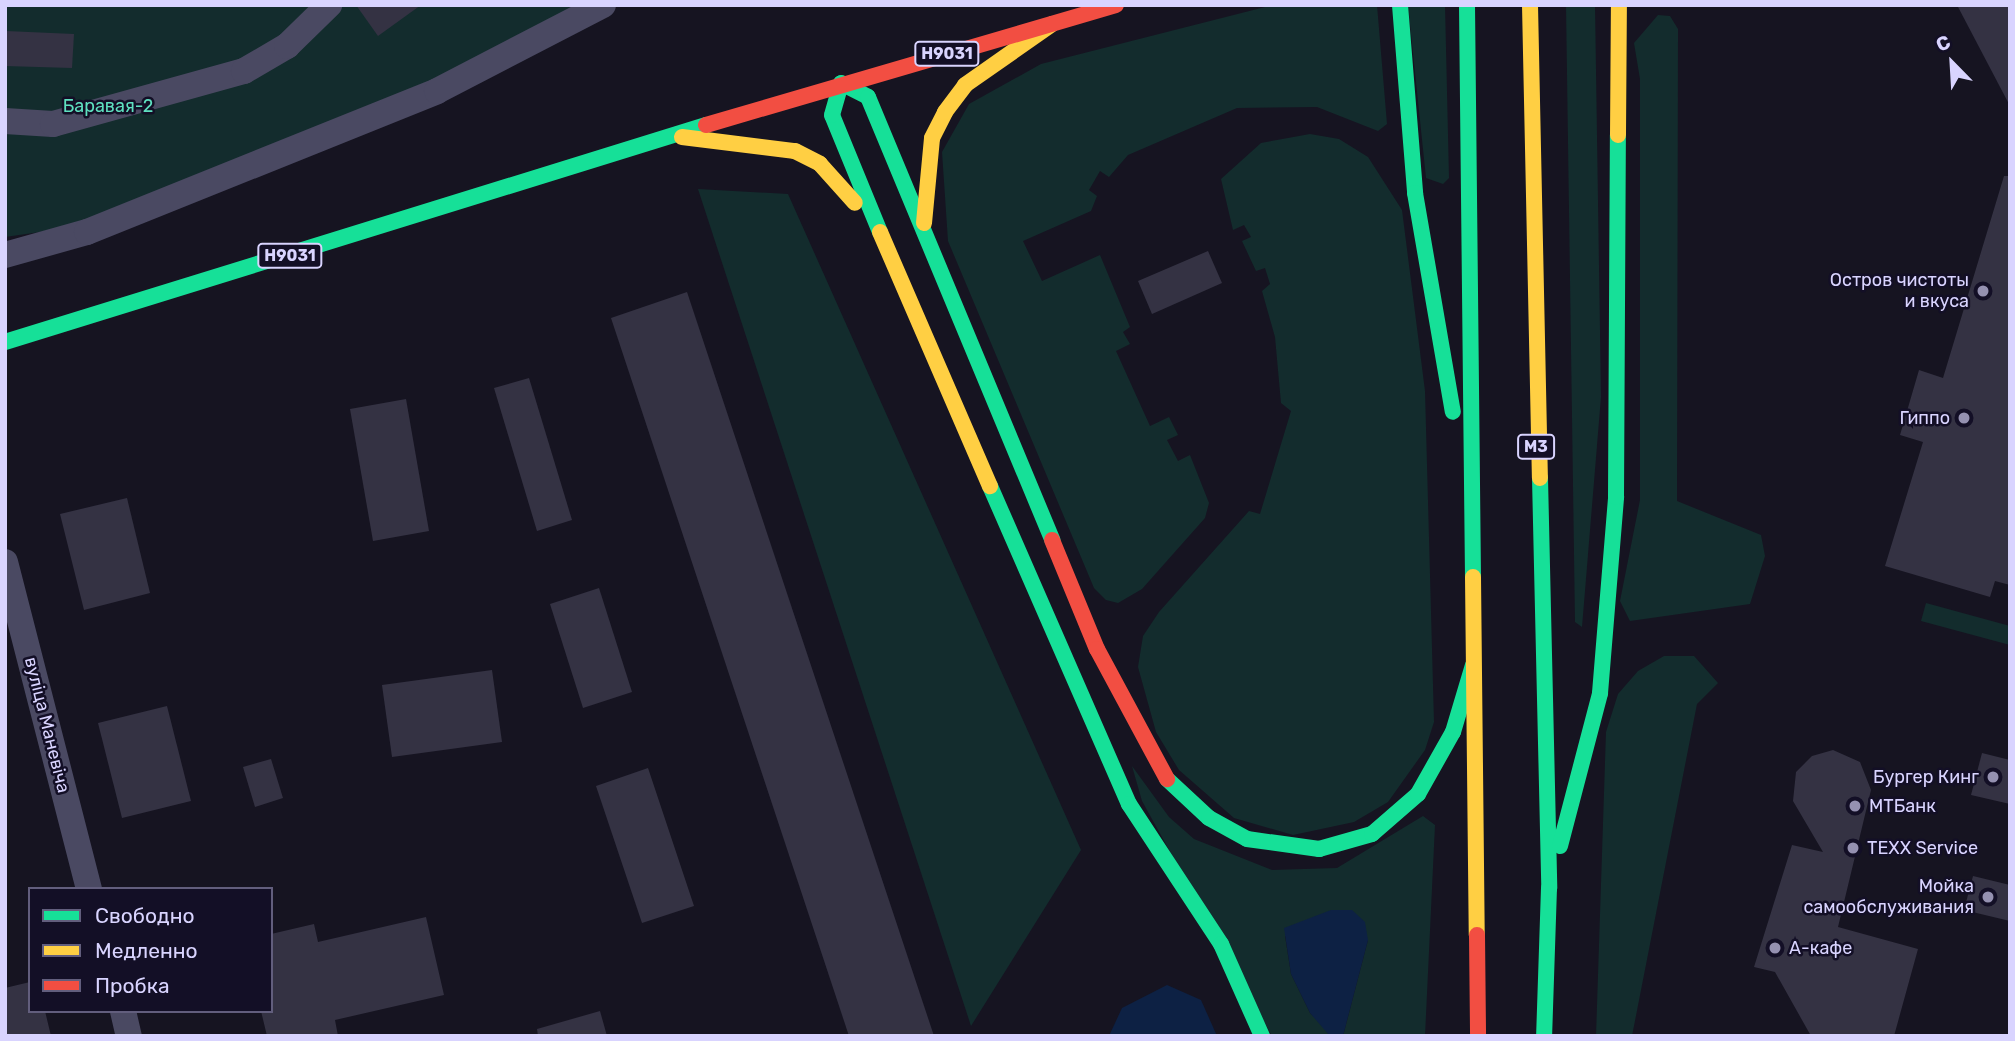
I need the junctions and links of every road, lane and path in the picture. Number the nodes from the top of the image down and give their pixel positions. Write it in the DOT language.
graph roads {
  1 [pos="330,5"];
  2 [pos="603,5"];
  3 [pos="1116,5"];
  4 [pos="1400,5"];
  5 [pos="1467,5"];
  6 [pos="1530,5"];
  7 [pos="1619,5"];
  8 [pos="1052,24"];
  9 [pos="841,83"];
  10 [pos="5,121"];
  11 [pos="682,137"];
  12 [pos="924,232"];
  13 [pos="890,249"];
  14 [pos="5,256"];
  15 [pos="5,342"];
  16 [pos="1472,505"];
  17 [pos="5,562"];
  18 [pos="1473,665"];
  19 [pos="88,887"];
  20 [pos="1549,888"];
  21 [pos="123,1013"];
  22 [pos="129,1036"];
  23 [pos="1262,1036"];
  24 [pos="1478,1036"];
  25 [pos="1544,1036"];
  1 -- 10 [label="street"];
  2 -- 14 [label="street"];
  3 -- 8 [label="main road, Н9031"];
  4 -- 16 [label="main road"];
  5 -- 16 [label="main road"];
  6 -- 20 [label="main road, М3"];
  7 -- 20 [label="main road"];
  8 -- 9 [label="main road, Н9031"];
  8 -- 12 [label="main road"];
  9 -- 11 [label="main road, Н9031"];
  9 -- 12 [label="main road"];
  9 -- 13 [label="main road"];
  11 -- 13 [label="main road"];
  11 -- 15 [label="main road, Н9031"];
  12 -- 18 [label="main road"];
  13 -- 23 [label="main road"];
  16 -- 18 [label="main road"];
  17 -- 19 [label="street, вуліца Маневіча"];
  18 -- 24 [label="main road"];
  20 -- 25 [label="main road, М3"];
  21 -- 22 [label="street"];
}
